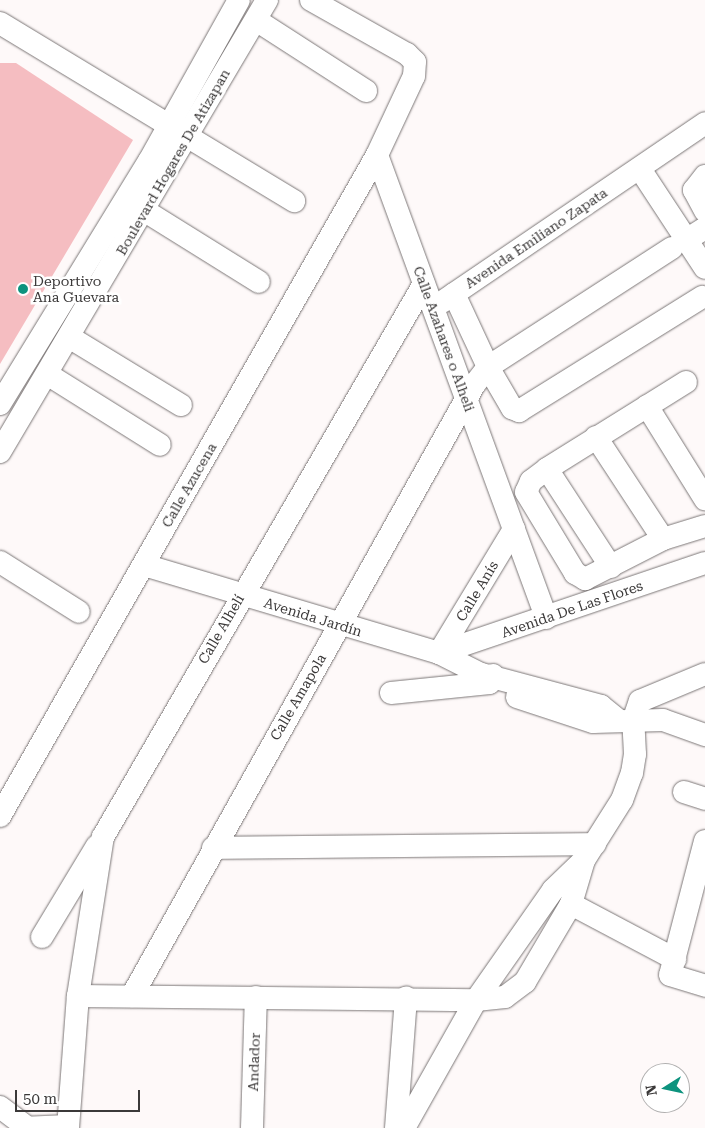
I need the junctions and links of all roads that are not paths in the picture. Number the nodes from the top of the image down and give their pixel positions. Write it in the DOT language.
graph roads {
  1 [pos="239,0"];
  2 [pos="267,0"];
  3 [pos="311,0"];
  4 [pos="256,20"];
  5 [pos="0,23"];
  6 [pos="366,91"];
  7 [pos="705,123"];
  8 [pos="168,125"];
  9 [pos="188,137"];
  10 [pos="377,155"];
  11 [pos="640,169"];
  12 [pos="705,176"];
  13 [pos="294,201"];
  14 [pos="145,211"];
  15 [pos="705,211"];
  16 [pos="688,238"];
  17 [pos="705,268"];
  18 [pos="259,282"];
  19 [pos="424,284"];
  20 [pos="454,294"];
  21 [pos="702,298"];
  22 [pos="433,309"];
  23 [pos="69,337"];
  24 [pos="488,367"];
  25 [pos="47,374"];
  26 [pos="686,382"];
  27 [pos="466,400"];
  28 [pos="0,404"];
  29 [pos="181,404"];
  30 [pos="647,406"];
  31 [pos="596,437"];
  32 [pos="160,445"];
  33 [pos="0,452"];
  34 [pos="547,468"];
  35 [pos="705,499"];
  36 [pos="705,526"];
  37 [pos="514,529"];
  38 [pos="664,539"];
  39 [pos="0,562"];
  40 [pos="705,564"];
  41 [pos="144,565"];
  42 [pos="611,567"];
  43 [pos="240,595"];
  44 [pos="79,612"];
  45 [pos="546,618"];
  46 [pos="339,626"];
  47 [pos="439,653"];
  48 [pos="705,674"];
  49 [pos="488,677"];
  50 [pos="391,694"];
  51 [pos="625,720"];
  52 [pos="705,735"];
  53 [pos="0,816"];
  54 [pos="103,837"];
  55 [pos="705,841"];
  56 [pos="212,848"];
  57 [pos="590,852"];
  58 [pos="572,904"];
  59 [pos="42,937"];
  60 [pos="675,959"];
  61 [pos="705,986"];
  62 [pos="78,996"];
  63 [pos="132,996"];
  64 [pos="256,997"];
  65 [pos="406,997"];
  66 [pos="476,1000"];
  67 [pos="0,1107"];
  68 [pos="24,1127"];
  69 [pos="68,1127"];
  70 [pos="252,1128"];
  71 [pos="396,1128"];
  72 [pos="404,1128"];
  1 -- 8 [label="street, Boulevard Hogares De Atizapan"];
  2 -- 4 [label="street, Boulevard Hogares De Atizapan"];
  3 -- 10 [label="street"];
  4 -- 6 [label="street"];
  4 -- 9 [label="street, Boulevard Hogares De Atizapan"];
  5 -- 8 [label="street"];
  7 -- 11 [label="street, Avenida Emiliano Zapata"];
  8 -- 9 [label="street"];
  8 -- 28 [label="street, Boulevard Hogares De Atizapan"];
  9 -- 13 [label="street"];
  9 -- 14 [label="street, Boulevard Hogares De Atizapan"];
  10 -- 19 [label="street, Calle Azahares o Alheli"];
  10 -- 41 [label="street, Calle Azucena"];
  11 -- 16 [label="street"];
  11 -- 20 [label="street, Avenida Emiliano Zapata"];
  12 -- 15 [label="street"];
  14 -- 18 [label="street"];
  14 -- 23 [label="street, Boulevard Hogares De Atizapan"];
  16 -- 17 [label="street"];
  16 -- 24 [label="street"];
  19 -- 22 [label="street, Calle Azahares o Alheli"];
  19 -- 43 [label="street, Calle Alhelí"];
  20 -- 22 [label="street, Avenida Emiliano Zapata"];
  20 -- 24 [label="street"];
  21 -- 24 [label="street"];
  22 -- 27 [label="street, Calle Azahares o Alheli"];
  23 -- 25 [label="street, Boulevard Hogares De Atizapan"];
  23 -- 29 [label="street"];
  24 -- 27 [label="street, Calle Amapola"];
  25 -- 32 [label="street"];
  25 -- 33 [label="street, Boulevard Hogares De Atizapan"];
  26 -- 30 [label="street"];
  27 -- 37 [label="street, Calle Azahares o Alheli"];
  27 -- 46 [label="street, Calle Amapola"];
  30 -- 31 [label="street"];
  30 -- 35 [label="street"];
  31 -- 34 [label="street"];
  31 -- 38 [label="street"];
  34 -- 42 [label="street"];
  34 -- 42 [label="street"];
  36 -- 38 [label="street"];
  37 -- 45 [label="street, Calle Azahares o Alheli"];
  37 -- 47 [label="street, Calle Anís"];
  38 -- 42 [label="street"];
  39 -- 44 [label="street"];
  40 -- 45 [label="street, Avenida De Las Flores"];
  41 -- 43 [label="street, Avenida Jardín"];
  41 -- 53 [label="street, Calle Azucena"];
  43 -- 46 [label="street, Avenida Jardín"];
  43 -- 54 [label="street, Calle Alhelí"];
  45 -- 47 [label="street, Avenida De Las Flores"];
  46 -- 47 [label="street, Avenida Jardín"];
  46 -- 56 [label="street, Calle Amapola"];
  47 -- 49 [label="street, Avenida Jardín"];
  48 -- 51 [label="street"];
  49 -- 50 [label="street"];
  49 -- 51 [label="street, Avenida Jardín"];
  51 -- 52 [label="street, Avenida Jardín"];
  51 -- 57 [label="street"];
  54 -- 59 [label="street"];
  54 -- 62 [label="street, Calle Alhelí"];
  55 -- 60 [label="street"];
  56 -- 57 [label="street"];
  56 -- 63 [label="street, Calle Amapola"];
  57 -- 58 [label="street"];
  57 -- 66 [label="street"];
  58 -- 60 [label="street"];
  58 -- 66 [label="street"];
  60 -- 61 [label="street"];
  62 -- 63 [label="street"];
  62 -- 69 [label="street, Calle Alhelí"];
  63 -- 64 [label="street"];
  64 -- 65 [label="street"];
  64 -- 70 [label="street, Andador"];
  65 -- 66 [label="street"];
  65 -- 71 [label="street"];
  66 -- 72 [label="street"];
  67 -- 68 [label="street"];
  68 -- 69 [label="street"];
}
